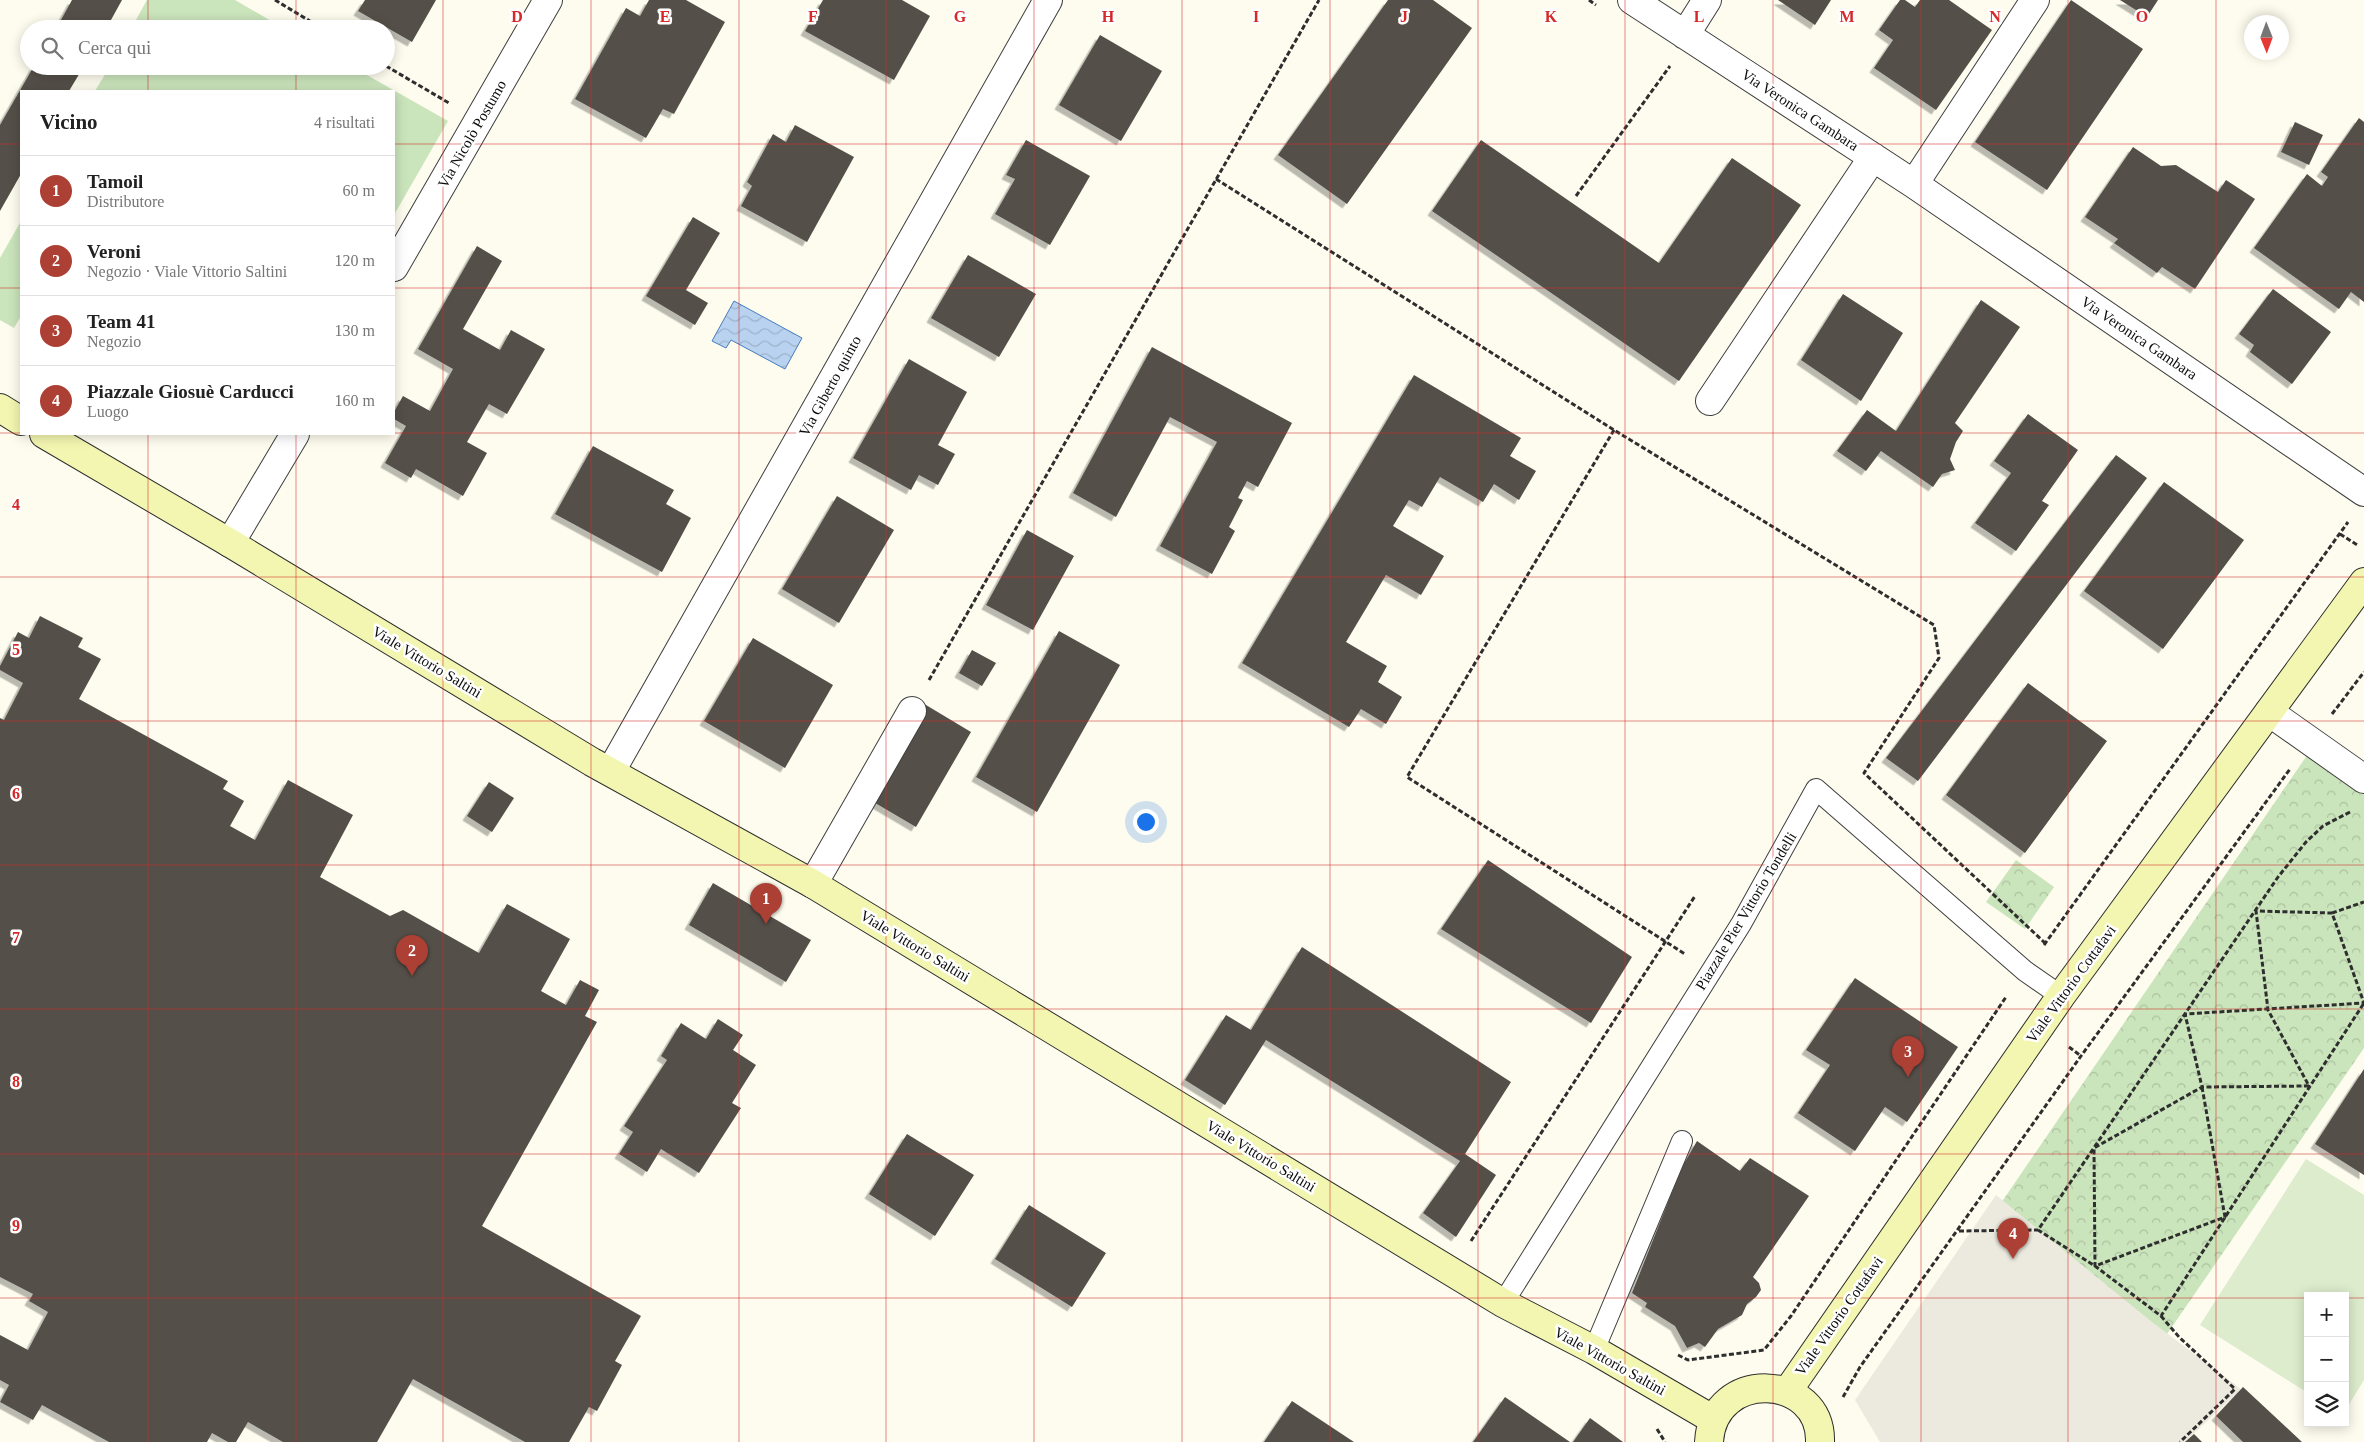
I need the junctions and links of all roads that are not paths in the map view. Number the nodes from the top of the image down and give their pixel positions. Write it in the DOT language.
graph roads {
  1 [pos="548,0"];
  2 [pos="1048,0"];
  3 [pos="1632,0"];
  4 [pos="1707,0"];
  5 [pos="2035,0"];
  6 [pos="1680,47"];
  7 [pos="1873,157"];
  8 [pos="1914,184"];
  9 [pos="395,265"];
  10 [pos="1710,401"];
  11 [pos="0,408"];
  12 [pos="20,420"];
  13 [pos="46,435"];
  14 [pos="294,435"];
  15 [pos="2364,492"];
  16 [pos="230,543"];
  17 [pos="2364,582"];
  18 [pos="912,711"];
  19 [pos="2269,712"];
  20 [pos="610,772"];
  21 [pos="2364,779"];
  22 [pos="813,884"];
  23 [pos="2061,996"];
  24 [pos="1682,1141"];
  25 [pos="1504,1303"];
  26 [pos="1594,1350"];
  27 [pos="1787,1392"];
  28 [pos="1711,1431"];
  29 [pos="1820,1442"];
  1 -- 9 [label="street, Via Nicolò Postumo"];
  2 -- 20 [label="street, Via Giberto quinto"];
  3 -- 6 [label="street, Via Veronica Gambara"];
  4 -- 6 [label="street"];
  5 -- 8 [label="street"];
  6 -- 7 [label="street, Via Veronica Gambara"];
  7 -- 8 [label="street, Via Veronica Gambara"];
  7 -- 10 [label="street"];
  8 -- 15 [label="street, Via Veronica Gambara"];
  11 -- 12 [label="street"];
  13 -- 16 [label="street, Viale Vittorio Saltini"];
  14 -- 16 [label="street"];
  16 -- 20 [label="street, Viale Vittorio Saltini"];
  17 -- 19 [label="street, Viale Vittorio Cottafavi"];
  18 -- 22 [label="street"];
  19 -- 21 [label="street"];
  19 -- 23 [label="street, Viale Vittorio Cottafavi"];
  20 -- 22 [label="street, Viale Vittorio Saltini"];
  22 -- 25 [label="street, Viale Vittorio Saltini"];
  23 -- 25 [label="lane, Piazzale Pier Vittorio Tondelli"];
  23 -- 27 [label="street, Viale Vittorio Cottafavi"];
  24 -- 26 [label="lane"];
  25 -- 26 [label="street, Viale Vittorio Saltini"];
  26 -- 28 [label="street, Viale Vittorio Saltini"];
  27 -- 28 [label="street"];
  27 -- 29 [label="street"];
}
